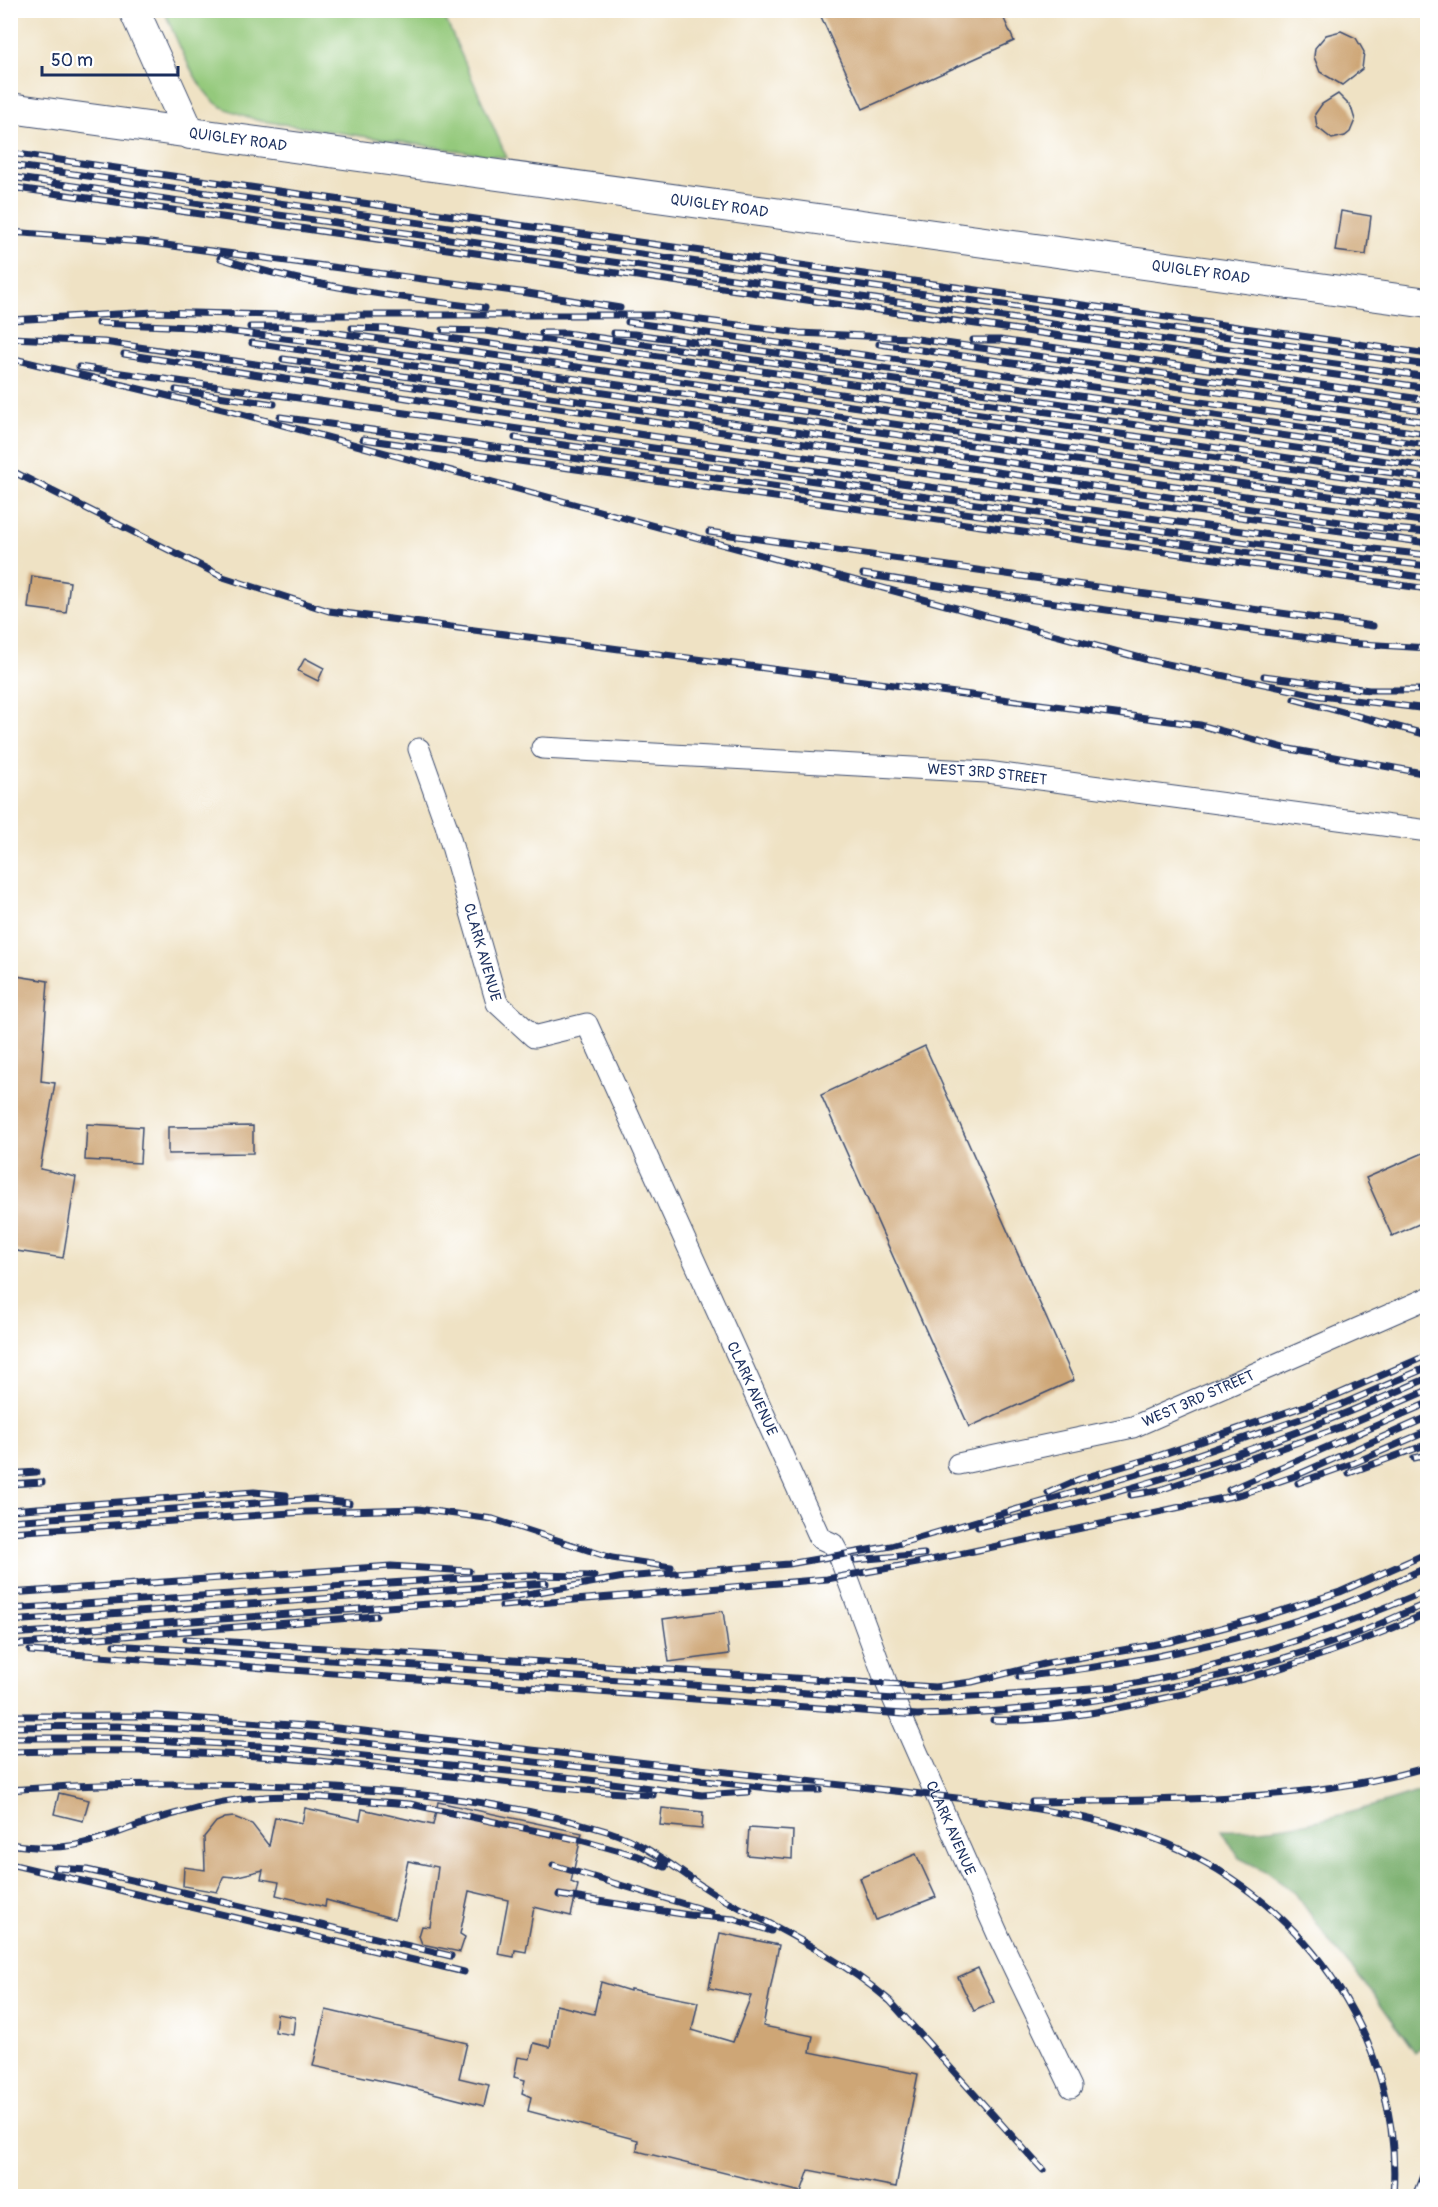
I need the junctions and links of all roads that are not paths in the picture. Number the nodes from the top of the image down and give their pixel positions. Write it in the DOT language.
graph roads {
  1 [pos="134,10"];
  2 [pos="10,108"];
  3 [pos="190,134"];
  4 [pos="1428,303"];
  5 [pos="542,748"];
  6 [pos="420,749"];
  7 [pos="1428,831"];
  8 [pos="1428,1298"];
  9 [pos="958,1464"];
  10 [pos="1071,2087"];
  1 -- 3 [label="street"];
  2 -- 3 [label="street, QUIGLEY ROAD"];
  3 -- 4 [label="street, QUIGLEY ROAD"];
  5 -- 7 [label="street, WEST 3RD STREET"];
  6 -- 10 [label="street, CLARK AVENUE"];
  8 -- 9 [label="street, WEST 3RD STREET"];
}
